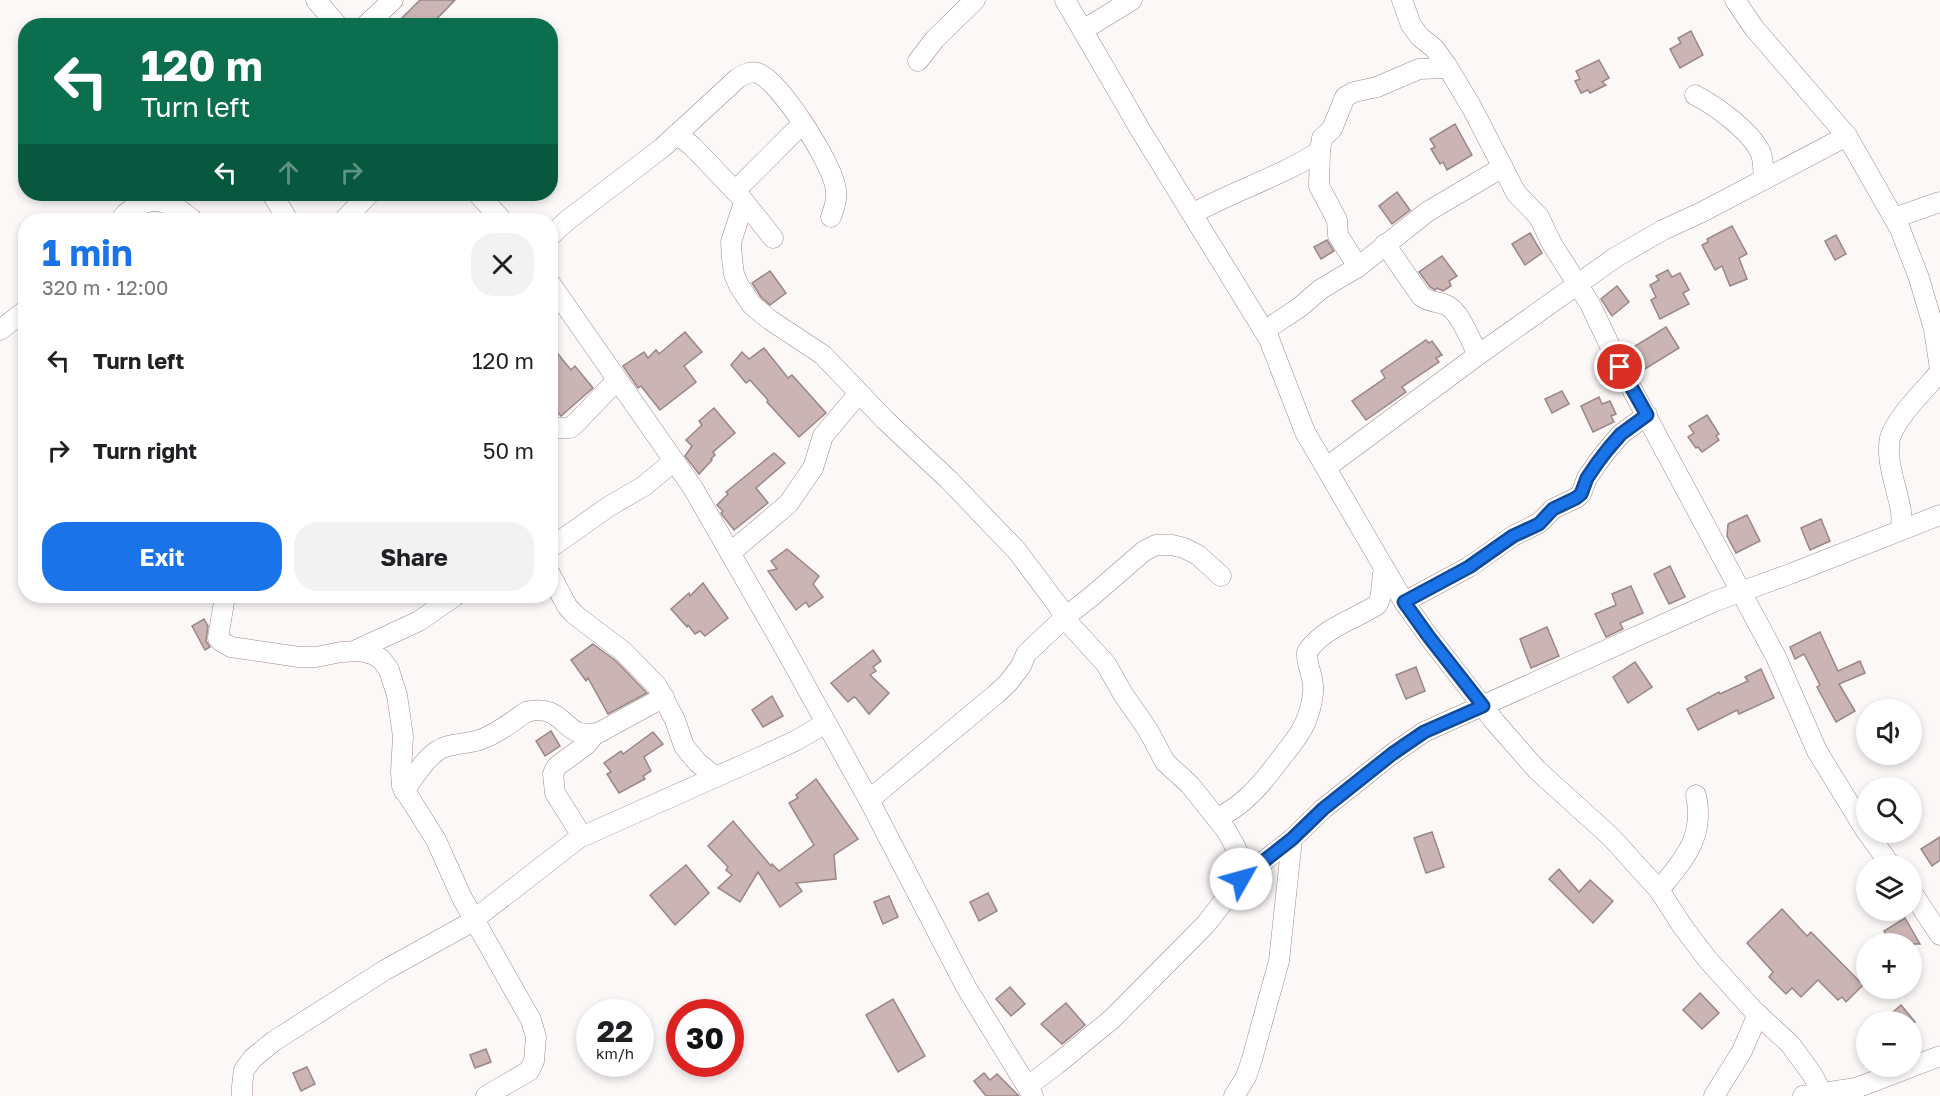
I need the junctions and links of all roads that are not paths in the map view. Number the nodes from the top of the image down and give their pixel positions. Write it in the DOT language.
graph roads {
  1 [pos="316,0"];
  2 [pos="393,0"];
  3 [pos="975,0"];
  4 [pos="1065,0"];
  5 [pos="1132,0"];
  6 [pos="1402,0"];
  7 [pos="1735,0"];
  8 [pos="331,18"];
  9 [pos="374,18"];
  10 [pos="1083,30"];
  11 [pos="918,61"];
  12 [pos="1447,68"];
  13 [pos="1695,95"];
  14 [pos="803,123"];
  15 [pos="676,134"];
  16 [pos="1847,136"];
  17 [pos="1320,151"];
  18 [pos="1503,167"];
  19 [pos="1764,180"];
  20 [pos="740,196"];
  21 [pos="159,201"];
  22 [pos="159,201"];
  23 [pos="362,201"];
  24 [pos="484,201"];
  25 [pos="1940,202"];
  26 [pos="127,213"];
  27 [pos="184,213"];
  28 [pos="351,213"];
  29 [pos="496,213"];
  30 [pos="1192,214"];
  31 [pos="831,217"];
  32 [pos="1894,218"];
  33 [pos="558,229"];
  34 [pos="773,238"];
  35 [pos="1384,244"];
  36 [pos="1358,267"];
  37 [pos="1578,285"];
  38 [pos="558,294"];
  39 [pos="1560,298"];
  40 [pos="1590,304"];
  41 [pos="18,316"];
  42 [pos="0,330"];
  43 [pos="1264,332"];
  44 [pos="1478,355"];
  45 [pos="1940,370"];
  46 [pos="618,380"];
  47 [pos="859,393"];
  48 [pos="1647,415"];
  49 [pos="558,428"];
  50 [pos="674,461"];
  51 [pos="1327,468"];
  52 [pos="1940,515"];
  53 [pos="1901,530"];
  54 [pos="558,542"];
  55 [pos="730,553"];
  56 [pos="1384,569"];
  57 [pos="1221,576"];
  58 [pos="558,589"];
  59 [pos="1740,592"];
  60 [pos="1404,602"];
  61 [pos="224,603"];
  62 [pos="445,603"];
  63 [pos="1064,618"];
  64 [pos="354,651"];
  65 [pos="664,697"];
  66 [pos="1483,706"];
  67 [pos="826,723"];
  68 [pos="594,734"];
  69 [pos="716,777"];
  70 [pos="404,791"];
  71 [pos="1696,795"];
  72 [pos="868,800"];
  73 [pos="1856,815"];
  74 [pos="1217,818"];
  75 [pos="582,836"];
  76 [pos="1292,839"];
  77 [pos="1241,879"];
  78 [pos="1659,891"];
  79 [pos="1922,908"];
  80 [pos="475,918"];
  81 [pos="1940,935"];
  82 [pos="1758,1014"];
  83 [pos="1940,1056"];
  84 [pos="1922,1063"];
  85 [pos="1922,1070"];
  86 [pos="1940,1074"];
  87 [pos="1887,1077"];
  88 [pos="1030,1093"];
  89 [pos="1813,1094"];
  90 [pos="243,1096"];
  91 [pos="486,1096"];
  92 [pos="1234,1096"];
  93 [pos="1714,1096"];
  1 -- 8 [label="street"];
  2 -- 9 [label="street"];
  3 -- 11 [label="street"];
  4 -- 10 [label="street"];
  5 -- 10 [label="street"];
  6 -- 12 [label="street"];
  7 -- 16 [label="street"];
  10 -- 30 [label="street"];
  12 -- 17 [label="street"];
  12 -- 18 [label="street"];
  13 -- 19 [label="street"];
  14 -- 15 [label="street"];
  14 -- 20 [label="street"];
  14 -- 31 [label="street"];
  15 -- 20 [label="street"];
  15 -- 33 [label="street"];
  16 -- 19 [label="street"];
  16 -- 32 [label="street"];
  17 -- 30 [label="street"];
  17 -- 36 [label="street"];
  18 -- 35 [label="street"];
  18 -- 37 [label="street"];
  19 -- 37 [label="street"];
  20 -- 34 [label="street"];
  20 -- 47 [label="street"];
  21 -- 27 [label="street"];
  22 -- 26 [label="street"];
  23 -- 28 [label="street"];
  24 -- 29 [label="street"];
  25 -- 32 [label="street"];
  30 -- 43 [label="street"];
  32 -- 45 [label="street"];
  35 -- 36 [label="street"];
  35 -- 44 [label="street"];
  36 -- 43 [label="street"];
  37 -- 39 [label="street"];
  37 -- 40 [label="street"];
  38 -- 46 [label="street"];
  39 -- 40 [label="street"];
  39 -- 44 [label="street"];
  40 -- 48 [label="street"];
  41 -- 42 [label="street"];
  43 -- 51 [label="street"];
  44 -- 51 [label="street"];
  45 -- 53 [label="street"];
  46 -- 49 [label="street"];
  46 -- 50 [label="street"];
  47 -- 55 [label="street"];
  47 -- 63 [label="street"];
  48 -- 59 [label="street"];
  48 -- 60 [label="street"];
  50 -- 54 [label="street"];
  50 -- 55 [label="street"];
  51 -- 56 [label="street"];
  52 -- 53 [label="street"];
  53 -- 59 [label="street"];
  55 -- 67 [label="street"];
  56 -- 60 [label="street"];
  56 -- 74 [label="street"];
  57 -- 63 [label="street"];
  58 -- 65 [label="street"];
  59 -- 66 [label="street"];
  59 -- 73 [label="street"];
  60 -- 66 [label="street"];
  61 -- 64 [label="street"];
  62 -- 64 [label="street"];
  63 -- 72 [label="street"];
  63 -- 74 [label="street"];
  64 -- 70 [label="street"];
  65 -- 68 [label="street"];
  65 -- 69 [label="street"];
  66 -- 76 [label="street"];
  66 -- 78 [label="street"];
  67 -- 69 [label="street"];
  67 -- 72 [label="street"];
  68 -- 70 [label="street"];
  68 -- 75 [label="street"];
  69 -- 75 [label="street"];
  70 -- 80 [label="street"];
  71 -- 78 [label="street"];
  72 -- 88 [label="street"];
  74 -- 77 [label="street"];
  75 -- 80 [label="street"];
  76 -- 77 [label="street"];
  76 -- 92 [label="street"];
  77 -- 88 [label="street"];
  78 -- 82 [label="street"];
  79 -- 81 [label="street"];
  80 -- 90 [label="street"];
  80 -- 91 [label="street"];
  82 -- 89 [label="street"];
  82 -- 93 [label="street"];
  83 -- 84 [label="street"];
  85 -- 86 [label="street"];
  87 -- 89 [label="street"];
}
